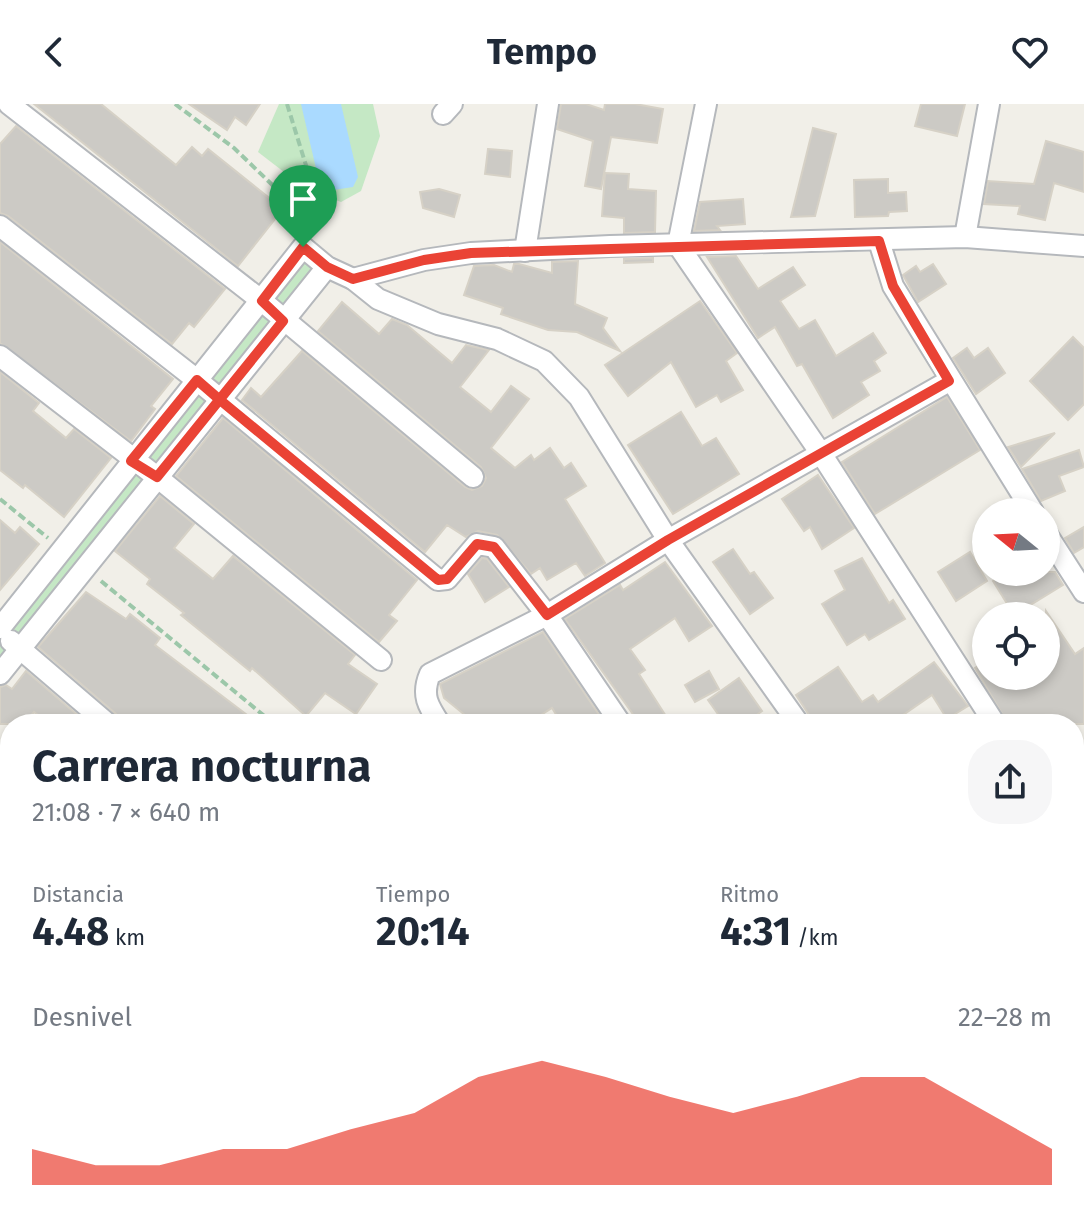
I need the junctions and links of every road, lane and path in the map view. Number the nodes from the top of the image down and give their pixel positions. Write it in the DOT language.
graph roads {
  1 [pos="9,104"];
  2 [pos="175,104"];
  3 [pos="287,104"];
  4 [pos="548,104"];
  5 [pos="706,104"];
  6 [pos="989,104"];
  7 [pos="0,226"];
  8 [pos="965,237"];
  9 [pos="879,241"];
  10 [pos="678,245"];
  11 [pos="1084,246"];
  12 [pos="525,251"];
  13 [pos="327,267"];
  14 [pos="353,279"];
  15 [pos="262,301"];
  16 [pos="283,321"];
  17 [pos="0,356"];
  18 [pos="197,380"];
  19 [pos="949,381"];
  20 [pos="220,400"];
  21 [pos="822,455"];
  22 [pos="131,461"];
  23 [pos="157,477"];
  24 [pos="473,477"];
  25 [pos="1024,498"];
  26 [pos="0,499"];
  27 [pos="668,540"];
  28 [pos="62,549"];
  29 [pos="1060,555"];
  30 [pos="85,568"];
  31 [pos="1084,592"];
  32 [pos="547,615"];
  33 [pos="0,629"];
  34 [pos="20,651"];
  35 [pos="381,660"];
  36 [pos="0,674"];
  37 [pos="96,714"];
  38 [pos="262,714"];
  39 [pos="433,714"];
  40 [pos="614,714"];
  41 [pos="792,714"];
  42 [pos="989,714"];
  1 -- 15 [label="street"];
  2 -- 3 [label="path"];
  4 -- 12 [label="street"];
  5 -- 10 [label="street"];
  6 -- 8 [label="street"];
  7 -- 18 [label="street"];
  8 -- 9 [label="street"];
  8 -- 11 [label="street"];
  9 -- 10 [label="street"];
  9 -- 19 [label="street"];
  10 -- 12 [label="street"];
  10 -- 21 [label="street"];
  12 -- 14 [label="street"];
  13 -- 14 [label="street"];
  13 -- 15 [label="street"];
  13 -- 16 [label="street"];
  14 -- 27 [label="street"];
  15 -- 16 [label="street"];
  15 -- 18 [label="street"];
  16 -- 20 [label="street"];
  16 -- 24 [label="street"];
  17 -- 22 [label="street"];
  18 -- 20 [label="street"];
  18 -- 22 [label="street"];
  19 -- 21 [label="street"];
  19 -- 25 [label="street"];
  20 -- 23 [label="street"];
  20 -- 32 [label="street"];
  21 -- 27 [label="street"];
  21 -- 42 [label="street"];
  22 -- 23 [label="street"];
  22 -- 28 [label="street"];
  23 -- 30 [label="street"];
  23 -- 35 [label="street"];
  26 -- 28 [label="path"];
  27 -- 32 [label="street"];
  27 -- 41 [label="street"];
  28 -- 33 [label="street"];
  29 -- 31 [label="street"];
  30 -- 34 [label="street"];
  30 -- 38 [label="path"];
  32 -- 39 [label="street"];
  32 -- 40 [label="street"];
  33 -- 34 [label="street"];
  34 -- 36 [label="street"];
  34 -- 37 [label="street"];
}
